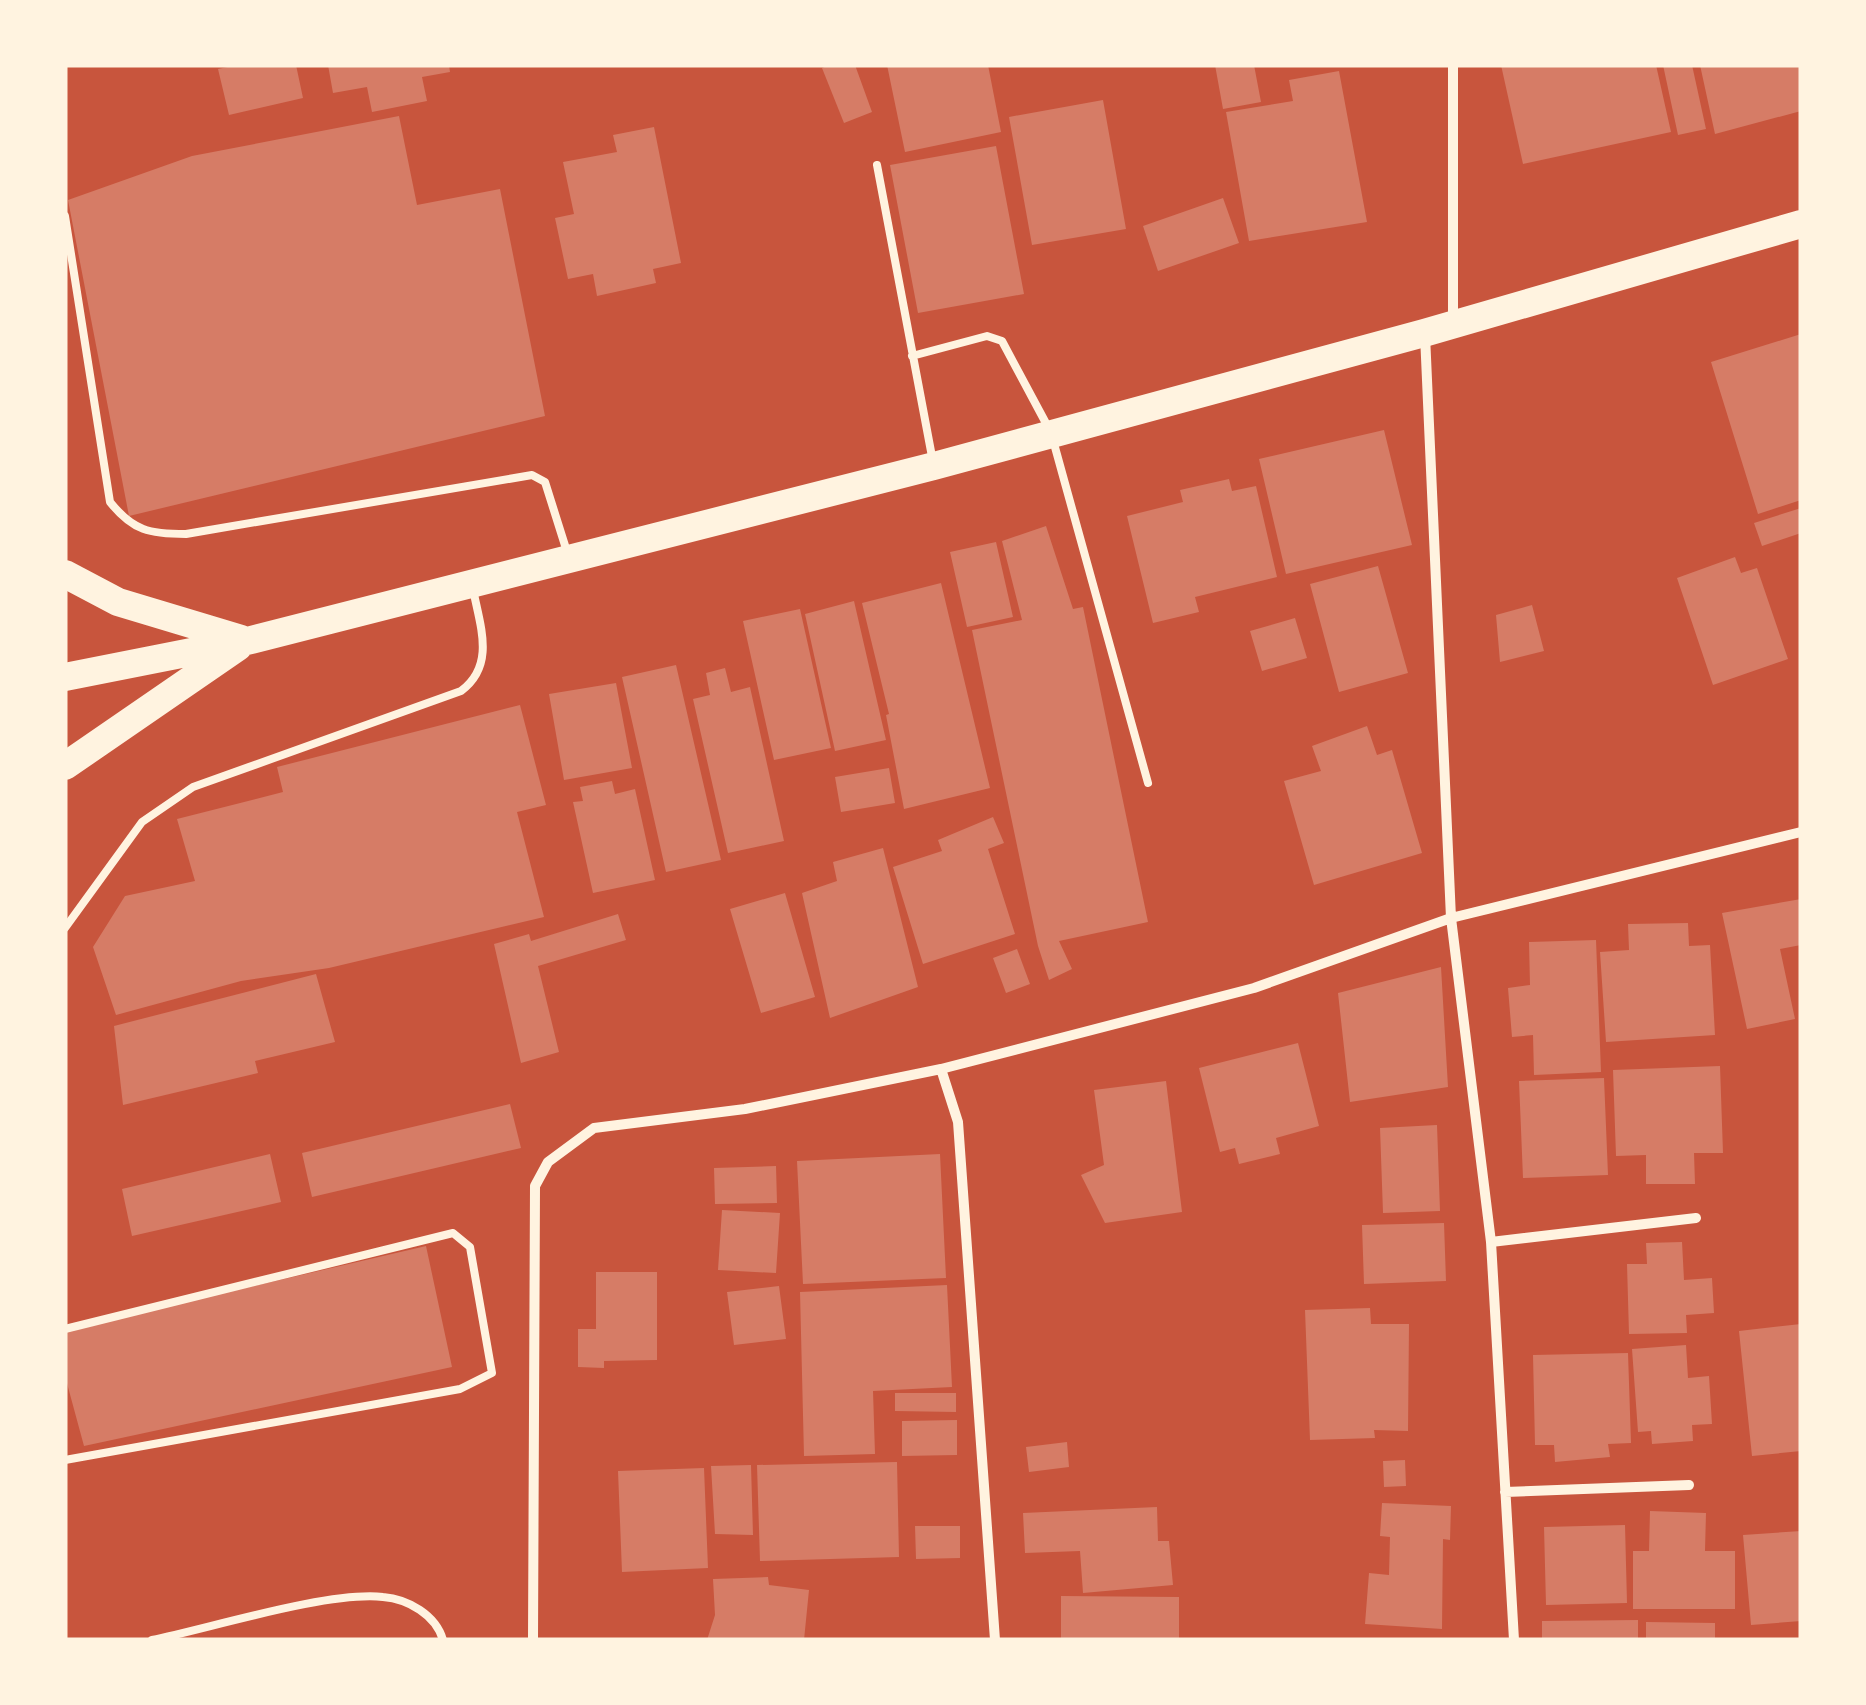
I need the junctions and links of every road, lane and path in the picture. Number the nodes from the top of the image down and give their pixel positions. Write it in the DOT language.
graph roads {
  1 [pos="1453,65"];
  2 [pos="876,165"];
  3 [pos="65,216"];
  4 [pos="1801,224"];
  5 [pos="1453,325"];
  6 [pos="1424,333"];
  7 [pos="912,356"];
  8 [pos="1051,434"];
  9 [pos="934,466"];
  10 [pos="570,561"];
  11 [pos="65,574"];
  12 [pos="472,586"];
  13 [pos="247,641"];
  14 [pos="69,672"];
  15 [pos="65,766"];
  16 [pos="1148,783"];
  17 [pos="1801,832"];
  18 [pos="1451,918"];
  19 [pos="65,928"];
  20 [pos="941,1070"];
  21 [pos="1696,1218"];
  22 [pos="1491,1242"];
  23 [pos="65,1329"];
  24 [pos="65,1460"];
  25 [pos="1689,1485"];
  26 [pos="1504,1492"];
  27 [pos="152,1640"];
  28 [pos="443,1640"];
  29 [pos="532,1640"];
  30 [pos="995,1640"];
  31 [pos="1514,1640"];
  1 -- 5 [label="street"];
  2 -- 7 [label="lane"];
  3 -- 10 [label="lane"];
  4 -- 5 [label="highway"];
  5 -- 6 [label="highway"];
  6 -- 8 [label="highway"];
  6 -- 18 [label="street"];
  7 -- 8 [label="lane"];
  7 -- 9 [label="lane"];
  8 -- 9 [label="highway"];
  8 -- 16 [label="lane"];
  9 -- 10 [label="highway"];
  10 -- 12 [label="highway"];
  11 -- 13 [label="highway"];
  12 -- 13 [label="highway"];
  12 -- 19 [label="lane"];
  13 -- 14 [label="highway"];
  13 -- 15 [label="highway"];
  17 -- 18 [label="street"];
  18 -- 20 [label="street"];
  18 -- 22 [label="street"];
  20 -- 29 [label="street"];
  20 -- 30 [label="street"];
  21 -- 22 [label="street"];
  22 -- 26 [label="street"];
  23 -- 24 [label="lane"];
  25 -- 26 [label="street"];
  26 -- 31 [label="street"];
  27 -- 28 [label="lane"];
}
